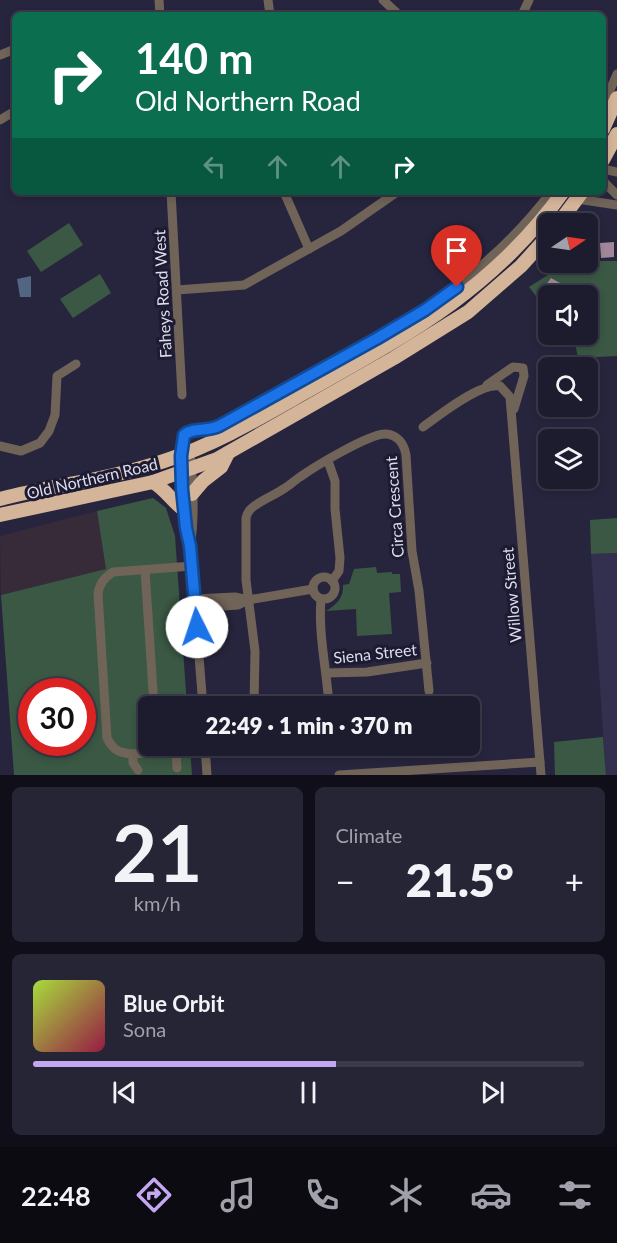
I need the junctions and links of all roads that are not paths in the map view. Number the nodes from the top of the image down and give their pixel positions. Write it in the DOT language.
graph roads {
  1 [pos="383,0"];
  2 [pos="396,12"];
  3 [pos="617,75"];
  4 [pos="617,98"];
  5 [pos="606,99"];
  6 [pos="606,122"];
  7 [pos="617,135"];
  8 [pos="606,155"];
  9 [pos="606,184"];
  10 [pos="171,195"];
  11 [pos="285,195"];
  12 [pos="393,195"];
  13 [pos="548,195"];
  14 [pos="561,195"];
  15 [pos="617,195"];
  16 [pos="580,196"];
  17 [pos="617,205"];
  18 [pos="567,213"];
  19 [pos="538,247"];
  20 [pos="309,249"];
  21 [pos="177,290"];
  22 [pos="76,364"];
  23 [pos="485,386"];
  24 [pos="182,395"];
  25 [pos="513,412"];
  26 [pos="423,427"];
  27 [pos="0,446"];
  28 [pos="228,453"];
  29 [pos="185,454"];
  30 [pos="328,461"];
  31 [pos="186,470"];
  32 [pos="153,482"];
  33 [pos="192,494"];
  34 [pos="0,499"];
  35 [pos="183,509"];
  36 [pos="0,516"];
  37 [pos="190,546"];
  38 [pos="192,566"];
  39 [pos="145,570"];
  40 [pos="332,581"];
  41 [pos="313,589"];
  42 [pos="321,599"];
  43 [pos="248,600"];
  44 [pos="195,603"];
  45 [pos="427,663"];
  46 [pos="327,673"];
  47 [pos="429,691"];
  48 [pos="153,696"];
  49 [pos="202,696"];
  50 [pos="254,696"];
  51 [pos="328,696"];
  52 [pos="138,753"];
  53 [pos="133,754"];
  54 [pos="176,756"];
  55 [pos="206,756"];
  56 [pos="540,762"];
  57 [pos="177,768"];
  58 [pos="138,770"];
  59 [pos="207,775"];
  60 [pos="339,775"];
  61 [pos="541,775"];
  1 -- 2 [label="street"];
  3 -- 5 [label="street"];
  4 -- 6 [label="highway"];
  7 -- 8 [label="highway"];
  9 -- 15 [label="street"];
  10 -- 21 [label="street, Faheys Road West"];
  11 -- 20 [label="street"];
  12 -- 20 [label="street"];
  13 -- 29 [label="street"];
  14 -- 29 [label="highway, Old Northern Road"];
  16 -- 17 [label="street"];
  16 -- 18 [label="highway"];
  19 -- 28 [label="highway, Old Northern Road"];
  20 -- 21 [label="street"];
  21 -- 24 [label="street, Faheys Road West"];
  22 -- 27 [label="street"];
  23 -- 25 [label="street, Willow Street"];
  23 -- 25 [label="street, Willow Street"];
  23 -- 26 [label="street, Willow Street"];
  25 -- 56 [label="street, Willow Street"];
  28 -- 31 [label="highway, Old Northern Road"];
  28 -- 33 [label="highway"];
  29 -- 31 [label="street"];
  29 -- 34 [label="highway, Old Northern Road"];
  30 -- 40 [label="street"];
  30 -- 43 [label="street, Circa Crescent"];
  30 -- 45 [label="street, Circa Crescent"];
  31 -- 32 [label="highway, Old Northern Road"];
  31 -- 33 [label="street"];
  31 -- 35 [label="street"];
  32 -- 35 [label="highway"];
  32 -- 36 [label="highway, Old Northern Road"];
  33 -- 37 [label="street"];
  35 -- 37 [label="street"];
  37 -- 38 [label="street"];
  38 -- 39 [label="street"];
  38 -- 44 [label="street"];
  39 -- 48 [label="street"];
  39 -- 53 [label="street"];
  40 -- 41 [label="street"];
  40 -- 42 [label="street"];
  41 -- 42 [label="street"];
  41 -- 43 [label="street"];
  42 -- 46 [label="street"];
  43 -- 44 [label="street"];
  43 -- 50 [label="street"];
  44 -- 49 [label="street"];
  45 -- 46 [label="street, Siena Street"];
  45 -- 47 [label="street, Circa Crescent"];
  46 -- 51 [label="street"];
  52 -- 53 [label="street"];
  53 -- 58 [label="street"];
  54 -- 57 [label="street"];
  55 -- 59 [label="street"];
  56 -- 60 [label="street"];
  56 -- 61 [label="street, Willow Street"];
}
